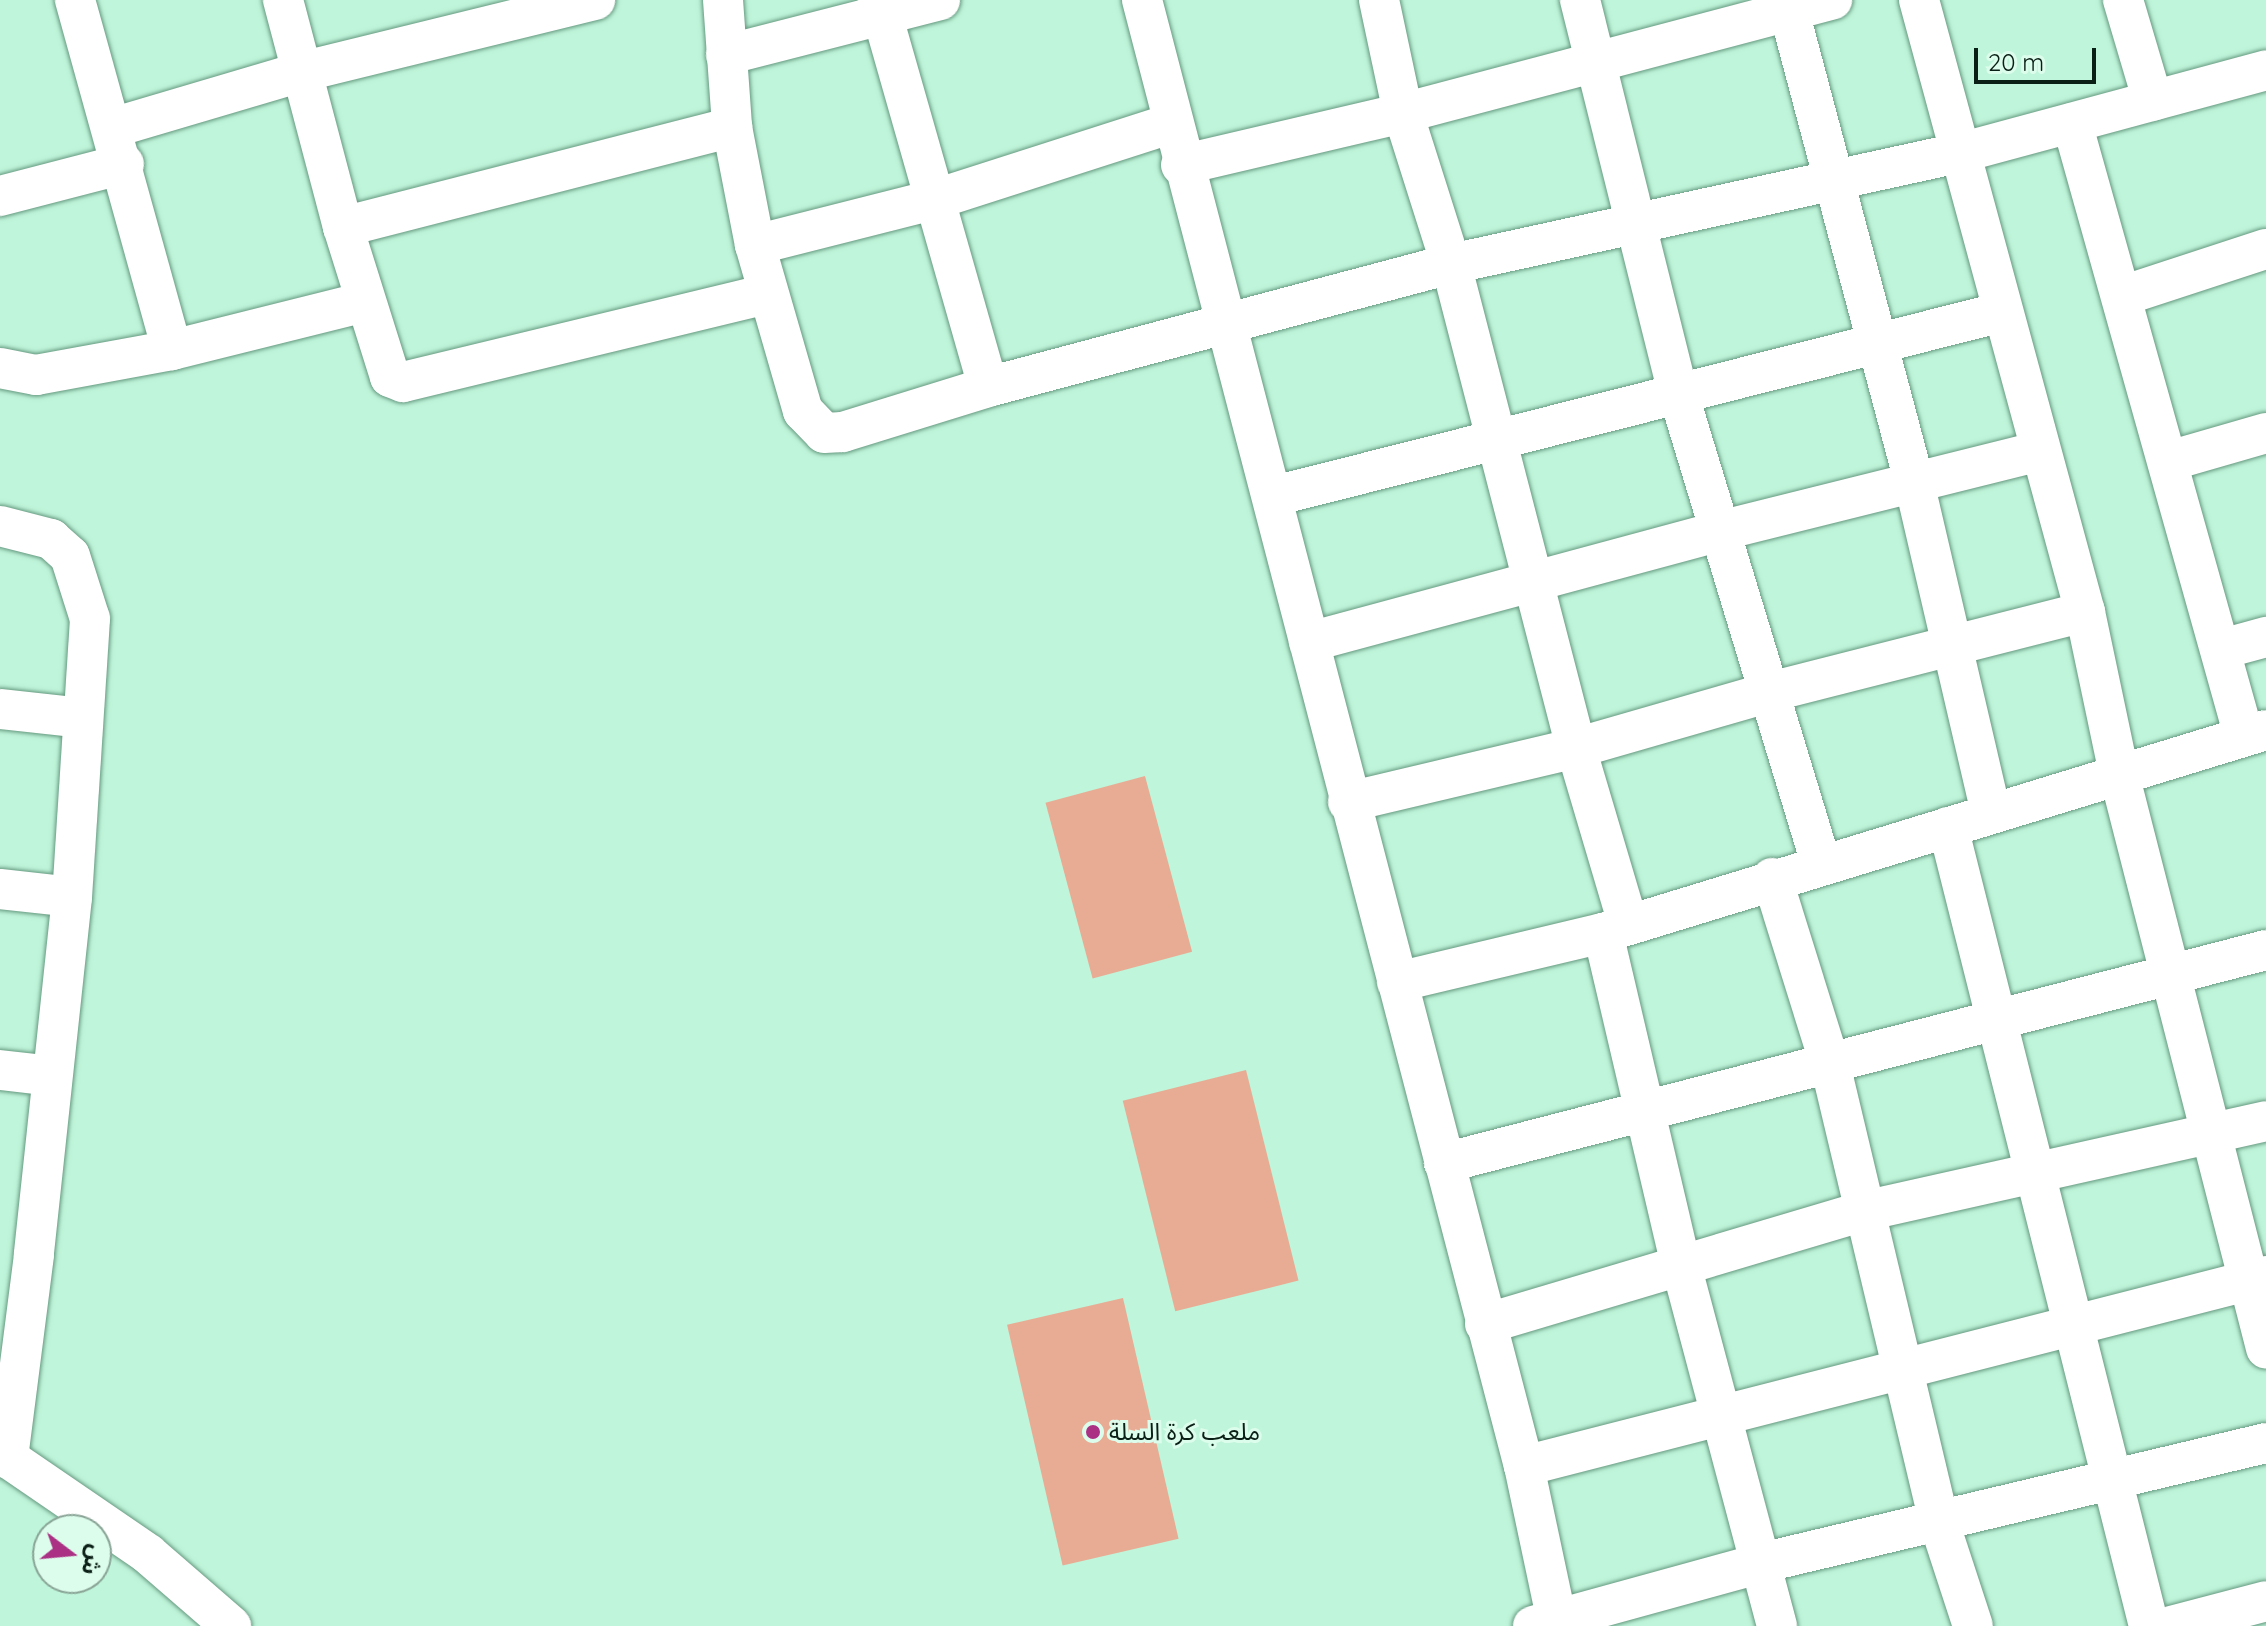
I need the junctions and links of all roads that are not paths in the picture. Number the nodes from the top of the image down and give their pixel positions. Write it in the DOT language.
graph roads {
  1 [pos="75,0"];
  2 [pos="283,0"];
  3 [pos="595,0"];
  4 [pos="723,0"];
  5 [pos="940,0"];
  6 [pos="1142,0"];
  7 [pos="1379,0"];
  8 [pos="1580,0"];
  9 [pos="1832,0"];
  10 [pos="1919,0"];
  11 [pos="2123,0"];
  12 [pos="1787,6"];
  13 [pos="880,8"];
  14 [pos="726,55"];
  15 [pos="1598,61"];
  16 [pos="2266,70"];
  17 [pos="301,72"];
  18 [pos="2153,101"];
  19 [pos="1403,113"];
  20 [pos="2072,123"];
  21 [pos="1170,124"];
  22 [pos="732,127"];
  23 [pos="118,146"];
  24 [pos="1963,152"];
  25 [pos="1181,165"];
  26 [pos="1834,180"];
  27 [pos="0,196"];
  28 [pos="933,200"];
  29 [pos="1633,221"];
  30 [pos="343,227"];
  31 [pos="755,245"];
  32 [pos="2266,249"];
  33 [pos="1451,264"];
  34 [pos="767,294"];
  35 [pos="2122,296"];
  36 [pos="364,302"];
  37 [pos="2002,312"];
  38 [pos="1223,325"];
  39 [pos="1878,345"];
  40 [pos="172,350"];
  41 [pos="0,368"];
  42 [pos="988,387"];
  43 [pos="1679,396"];
  44 [pos="2266,433"];
  45 [pos="1498,441"];
  46 [pos="2039,451"];
  47 [pos="2169,461"];
  48 [pos="1914,482"];
  49 [pos="1274,496"];
  50 [pos="0,526"];
  51 [pos="1719,531"];
  52 [pos="1534,585"];
  53 [pos="2085,612"];
  54 [pos="2266,637"];
  55 [pos="1309,642"];
  56 [pos="1952,646"];
  57 [pos="2222,649"];
  58 [pos="1770,692"];
  59 [pos="0,709"];
  60 [pos="83,718"];
  61 [pos="2255,733"];
  62 [pos="1576,748"];
  63 [pos="2119,774"];
  64 [pos="1348,802"];
  65 [pos="1991,813"];
  66 [pos="1948,827"];
  67 [pos="1821,863"];
  68 [pos="1772,878"];
  69 [pos="0,889"];
  70 [pos="72,897"];
  71 [pos="1615,929"];
  72 [pos="2266,950"];
  73 [pos="2174,975"];
  74 [pos="1397,982"];
  75 [pos="1996,1019"];
  76 [pos="1830,1064"];
  77 [pos="0,1070"];
  78 [pos="52,1076"];
  79 [pos="1642,1110"];
  80 [pos="2266,1121"];
  81 [pos="2214,1133"];
  82 [pos="1444,1163"];
  83 [pos="2031,1172"];
  84 [pos="1864,1211"];
  85 [pos="17,1253"];
  86 [pos="1681,1265"];
  87 [pos="2257,1278"];
  88 [pos="1485,1324"];
  89 [pos="2071,1325"];
  90 [pos="2266,1348"];
  91 [pos="1902,1369"];
  92 [pos="1723,1416"];
  93 [pos="2266,1443"];
  94 [pos="4,1458"];
  95 [pos="1524,1466"];
  96 [pos="2110,1481"];
  97 [pos="1939,1522"];
  98 [pos="1761,1563"];
  99 [pos="2266,1601"];
  100 [pos="1548,1623"];
  101 [pos="231,1626"];
  102 [pos="1777,1626"];
  103 [pos="1973,1626"];
  104 [pos="2149,1626"];
  105 [pos="2171,1626"];
  1 -- 23 [label="street"];
  2 -- 17 [label="street"];
  3 -- 17 [label="street"];
  4 -- 14 [label="street"];
  5 -- 13 [label="street"];
  6 -- 21 [label="street"];
  7 -- 19 [label="street"];
  8 -- 15 [label="street"];
  9 -- 12 [label="street"];
  10 -- 24 [label="street"];
  11 -- 18 [label="street"];
  12 -- 15 [label="street"];
  12 -- 26 [label="street"];
  13 -- 14 [label="street"];
  13 -- 28 [label="street"];
  14 -- 22 [label="street"];
  15 -- 19 [label="street"];
  15 -- 29 [label="street"];
  16 -- 18 [label="street"];
  17 -- 23 [label="street"];
  17 -- 30 [label="street"];
  18 -- 20 [label="street"];
  19 -- 25 [label="street"];
  19 -- 33 [label="street"];
  20 -- 24 [label="street"];
  20 -- 35 [label="street"];
  21 -- 25 [label="street"];
  21 -- 28 [label="street"];
  22 -- 30 [label="street"];
  22 -- 31 [label="street"];
  23 -- 27 [label="street"];
  23 -- 40 [label="street"];
  24 -- 26 [label="street"];
  24 -- 37 [label="street"];
  25 -- 38 [label="street"];
  26 -- 29 [label="street"];
  26 -- 39 [label="street"];
  28 -- 31 [label="street"];
  28 -- 42 [label="street"];
  29 -- 33 [label="street"];
  29 -- 43 [label="street"];
  30 -- 36 [label="street"];
  31 -- 34 [label="street"];
  32 -- 35 [label="street"];
  33 -- 38 [label="street"];
  33 -- 45 [label="street"];
  34 -- 36 [label="street"];
  34 -- 42 [label="street"];
  35 -- 47 [label="street"];
  36 -- 40 [label="street"];
  37 -- 39 [label="street"];
  37 -- 46 [label="street"];
  38 -- 42 [label="street"];
  38 -- 49 [label="street"];
  39 -- 43 [label="street"];
  39 -- 48 [label="street"];
  40 -- 41 [label="street"];
  43 -- 45 [label="street"];
  43 -- 51 [label="street"];
  44 -- 47 [label="street"];
  45 -- 49 [label="street"];
  45 -- 52 [label="street"];
  46 -- 48 [label="street"];
  46 -- 53 [label="street"];
  47 -- 57 [label="street"];
  48 -- 51 [label="street"];
  48 -- 56 [label="street"];
  49 -- 55 [label="street"];
  50 -- 60 [label="street"];
  51 -- 52 [label="street"];
  51 -- 58 [label="street"];
  52 -- 55 [label="street"];
  52 -- 62 [label="street"];
  53 -- 56 [label="street"];
  53 -- 63 [label="street"];
  54 -- 57 [label="street"];
  55 -- 64 [label="street"];
  56 -- 58 [label="street"];
  56 -- 65 [label="street"];
  57 -- 61 [label="street"];
  58 -- 62 [label="street"];
  58 -- 67 [label="street"];
  59 -- 60 [label="street"];
  60 -- 70 [label="street"];
  61 -- 63 [label="street"];
  62 -- 64 [label="street"];
  62 -- 71 [label="street"];
  63 -- 65 [label="street"];
  63 -- 73 [label="street"];
  64 -- 74 [label="street"];
  65 -- 66 [label="street"];
  66 -- 67 [label="street"];
  66 -- 75 [label="street"];
  67 -- 68 [label="street"];
  68 -- 71 [label="street"];
  68 -- 76 [label="street"];
  69 -- 70 [label="street"];
  70 -- 78 [label="street"];
  71 -- 74 [label="street"];
  71 -- 79 [label="street"];
  72 -- 73 [label="street"];
  73 -- 75 [label="street"];
  73 -- 81 [label="street"];
  74 -- 82 [label="street"];
  75 -- 76 [label="street"];
  75 -- 83 [label="street"];
  76 -- 79 [label="street"];
  76 -- 84 [label="street"];
  77 -- 78 [label="street"];
  78 -- 85 [label="street"];
  79 -- 82 [label="street"];
  79 -- 86 [label="street"];
  80 -- 81 [label="street"];
  81 -- 83 [label="street"];
  81 -- 87 [label="street"];
  82 -- 88 [label="street"];
  83 -- 84 [label="street"];
  83 -- 89 [label="street"];
  84 -- 86 [label="street"];
  84 -- 91 [label="street"];
  85 -- 94 [label="street"];
  86 -- 88 [label="street"];
  86 -- 92 [label="street"];
  87 -- 89 [label="street"];
  87 -- 90 [label="street"];
  88 -- 95 [label="street"];
  89 -- 91 [label="street"];
  89 -- 96 [label="street"];
  91 -- 92 [label="street"];
  91 -- 97 [label="street"];
  92 -- 95 [label="street"];
  92 -- 98 [label="street"];
  93 -- 96 [label="street"];
  94 -- 101 [label="street"];
  95 -- 100 [label="street"];
  96 -- 97 [label="street"];
  96 -- 104 [label="street"];
  97 -- 98 [label="street"];
  97 -- 103 [label="street"];
  98 -- 100 [label="street"];
  98 -- 102 [label="street"];
  99 -- 105 [label="street"];
}
